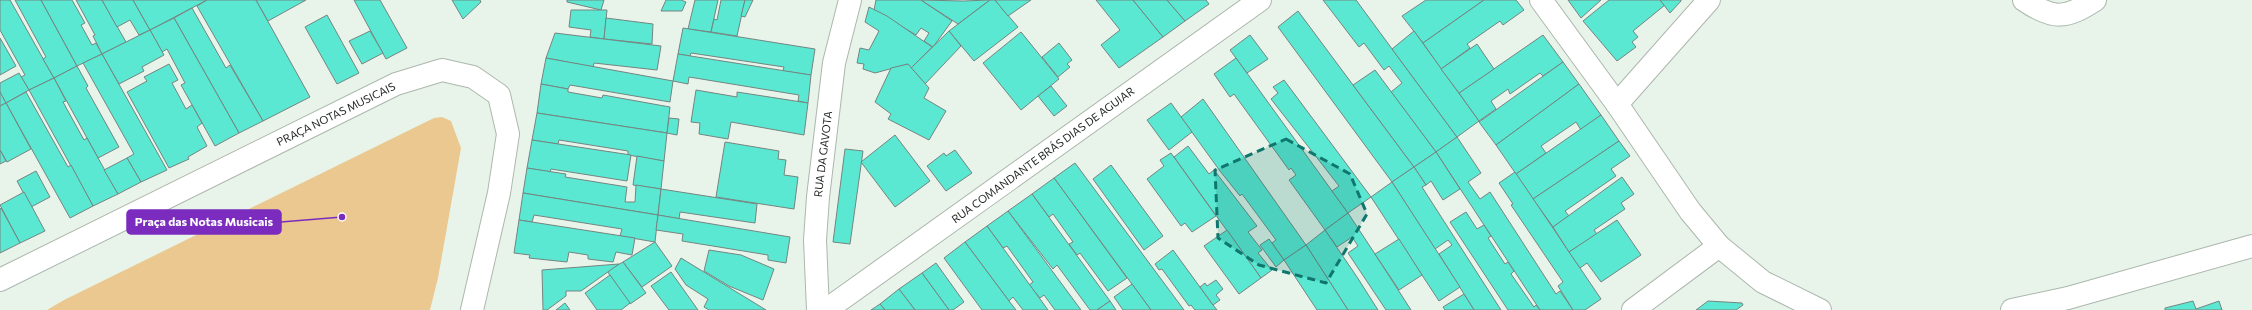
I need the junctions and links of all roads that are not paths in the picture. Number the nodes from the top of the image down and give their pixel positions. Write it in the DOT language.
graph roads {
  1 [pos="850,0"];
  2 [pos="1260,0"];
  3 [pos="1541,0"];
  4 [pos="1709,0"];
  5 [pos="2095,0"];
  6 [pos="2029,2"];
  7 [pos="1617,104"];
  8 [pos="1719,246"];
  9 [pos="2252,246"];
  10 [pos="0,280"];
  11 [pos="472,310"];
  12 [pos="818,310"];
  13 [pos="826,310"];
  14 [pos="1633,310"];
  15 [pos="1820,310"];
  16 [pos="2012,310"];
  1 -- 12 [label="street, RUA DA GAVOTA"];
  2 -- 13 [label="street, RUA COMANDANTE BRÁS DIAS DE AGUIAR"];
  3 -- 7 [label="street"];
  4 -- 7 [label="street"];
  5 -- 6 [label="street"];
  7 -- 8 [label="street"];
  8 -- 14 [label="street"];
  8 -- 15 [label="street"];
  9 -- 16 [label="street"];
  10 -- 11 [label="street, PRAÇA NOTAS MUSICAIS"];
}
